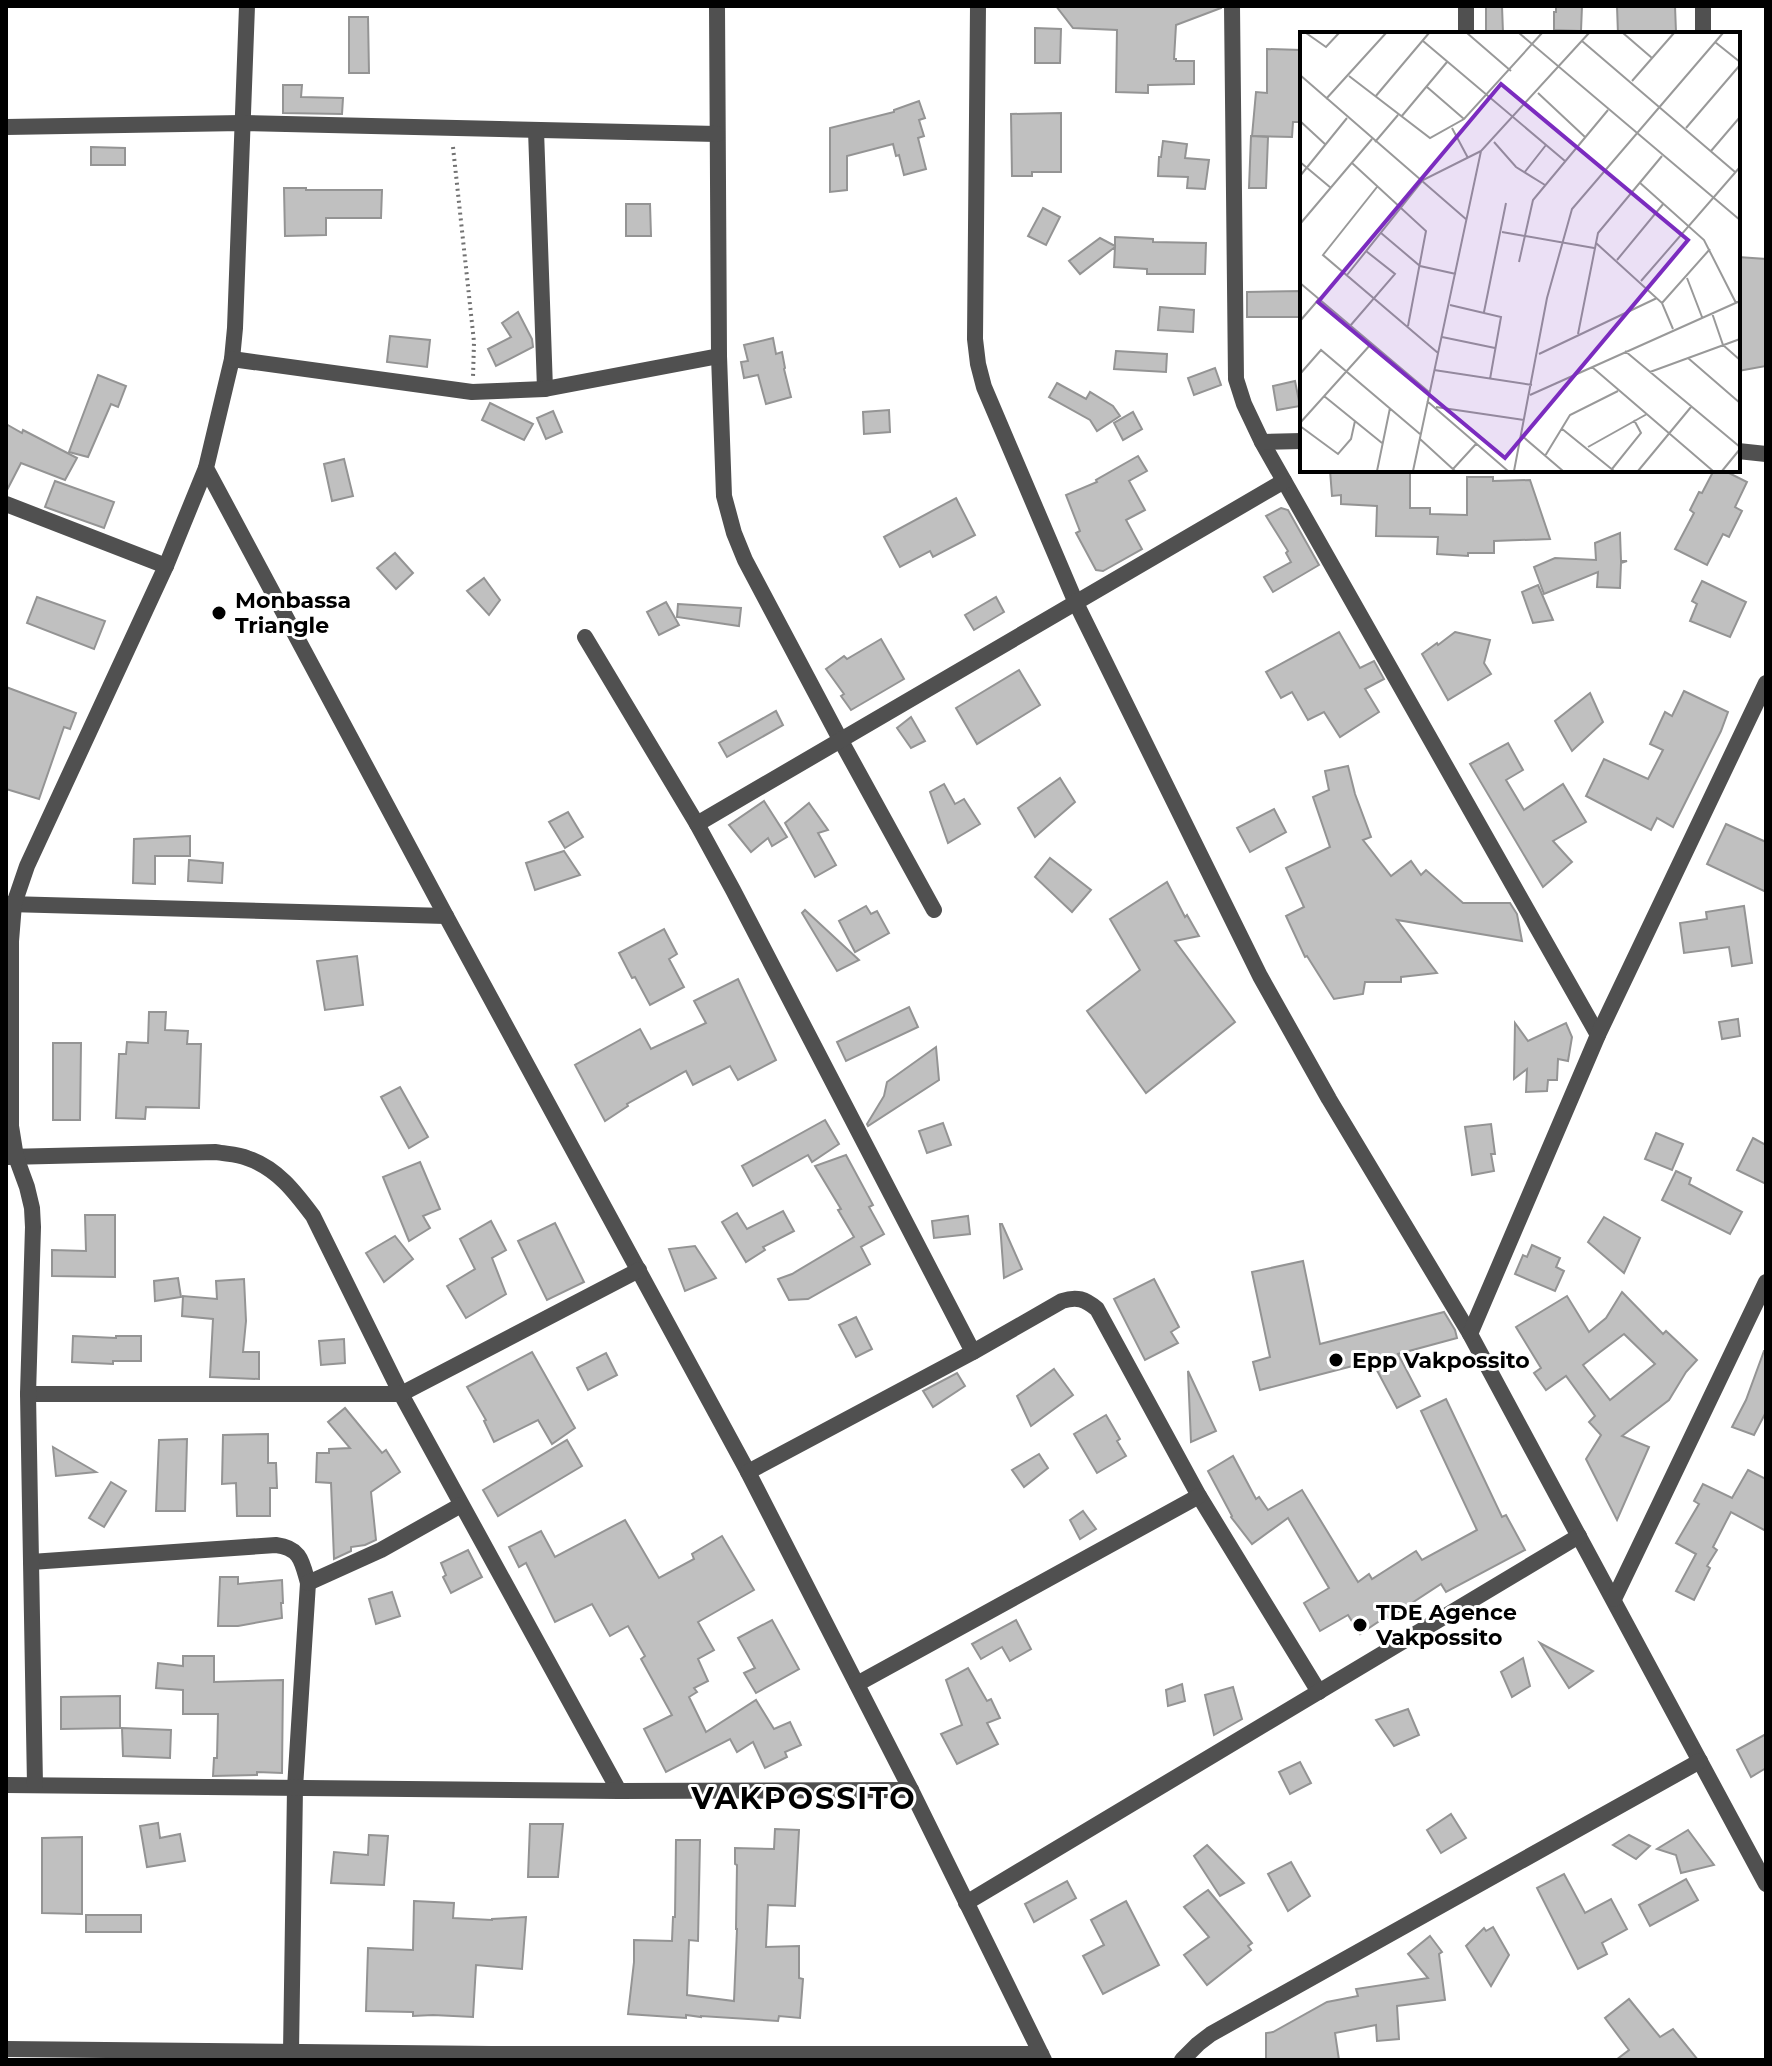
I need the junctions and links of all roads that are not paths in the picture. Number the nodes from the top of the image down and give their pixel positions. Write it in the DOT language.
graph roads {
  1 [pos="247,6"];
  2 [pos="717,6"];
  3 [pos="978,6"];
  4 [pos="1232,6"];
  5 [pos="1466,6"];
  6 [pos="1703,6"];
  7 [pos="1466,32"];
  8 [pos="1703,32"];
  9 [pos="242,123"];
  10 [pos="6,127"];
  11 [pos="536,130"];
  12 [pos="717,134"];
  13 [pos="719,356"];
  14 [pos="232,359"];
  15 [pos="545,389"];
  16 [pos="1300,441"];
  17 [pos="1262,442"];
  18 [pos="1740,451"];
  19 [pos="1766,454"];
  20 [pos="206,468"];
  21 [pos="1284,481"];
  22 [pos="6,504"];
  23 [pos="166,566"];
  24 [pos="1076,603"];
  25 [pos="585,637"];
  26 [pos="1766,683"];
  27 [pos="841,741"];
  28 [pos="697,824"];
  29 [pos="10,904"];
  30 [pos="934,910"];
  31 [pos="446,916"];
  32 [pos="1598,1035"];
  33 [pos="11,1157"];
  34 [pos="639,1270"];
  35 [pos="1766,1282"];
  36 [pos="1470,1334"];
  37 [pos="973,1352"];
  38 [pos="28,1394"];
  39 [pos="401,1394"];
  40 [pos="748,1472"];
  41 [pos="1199,1496"];
  42 [pos="461,1505"];
  43 [pos="1579,1536"];
  44 [pos="31,1562"];
  45 [pos="308,1583"];
  46 [pos="1614,1599"];
  47 [pos="857,1684"];
  48 [pos="1319,1692"];
  49 [pos="1700,1761"];
  50 [pos="6,1785"];
  51 [pos="35,1785"];
  52 [pos="295,1788"];
  53 [pos="911,1790"];
  54 [pos="619,1791"];
  55 [pos="1760,1863"];
  56 [pos="1766,1884"];
  57 [pos="966,1903"];
  58 [pos="6,2049"];
  59 [pos="291,2052"];
  60 [pos="491,2057"];
  61 [pos="1043,2057"];
  62 [pos="1182,2060"];
  1 -- 9 [label="street"];
  2 -- 12 [label="street"];
  3 -- 24 [label="street"];
  4 -- 17 [label="street"];
  5 -- 7 [label="street"];
  6 -- 8 [label="street"];
  9 -- 10 [label="street"];
  9 -- 11 [label="street"];
  9 -- 14 [label="street"];
  11 -- 12 [label="street"];
  11 -- 15 [label="street"];
  12 -- 13 [label="street"];
  13 -- 15 [label="street"];
  13 -- 27 [label="street"];
  14 -- 15 [label="street"];
  14 -- 20 [label="street"];
  16 -- 17 [label="street"];
  17 -- 21 [label="street"];
  18 -- 19 [label="street"];
  20 -- 23 [label="street"];
  20 -- 31 [label="street"];
  21 -- 24 [label="street"];
  21 -- 32 [label="street"];
  22 -- 23 [label="street"];
  23 -- 29 [label="street"];
  24 -- 27 [label="street"];
  24 -- 36 [label="street"];
  25 -- 28 [label="street"];
  26 -- 32 [label="street"];
  27 -- 28 [label="street"];
  27 -- 30 [label="street"];
  28 -- 37 [label="street"];
  29 -- 31 [label="street"];
  29 -- 33 [label="street"];
  31 -- 34 [label="street"];
  32 -- 36 [label="street"];
  33 -- 38 [label="street"];
  33 -- 39 [label="street"];
  34 -- 39 [label="street"];
  34 -- 40 [label="street"];
  35 -- 46 [label="street"];
  36 -- 43 [label="street"];
  37 -- 40 [label="street"];
  37 -- 41 [label="street"];
  38 -- 39 [label="street"];
  38 -- 44 [label="street"];
  39 -- 42 [label="street"];
  40 -- 47 [label="street"];
  41 -- 47 [label="street"];
  41 -- 48 [label="street"];
  42 -- 45 [label="street"];
  42 -- 54 [label="street"];
  43 -- 46 [label="street"];
  43 -- 48 [label="street"];
  44 -- 45 [label="street"];
  44 -- 51 [label="street"];
  45 -- 52 [label="street"];
  46 -- 49 [label="street"];
  47 -- 53 [label="street"];
  48 -- 57 [label="street"];
  49 -- 55 [label="street"];
  49 -- 62 [label="street"];
  50 -- 51 [label="street"];
  51 -- 52 [label="street"];
  52 -- 54 [label="street"];
  52 -- 59 [label="street"];
  53 -- 54 [label="street"];
  53 -- 57 [label="street"];
  55 -- 56 [label="street"];
  57 -- 61 [label="street"];
  58 -- 59 [label="street"];
  59 -- 60 [label="street"];
  60 -- 61 [label="street"];
}
